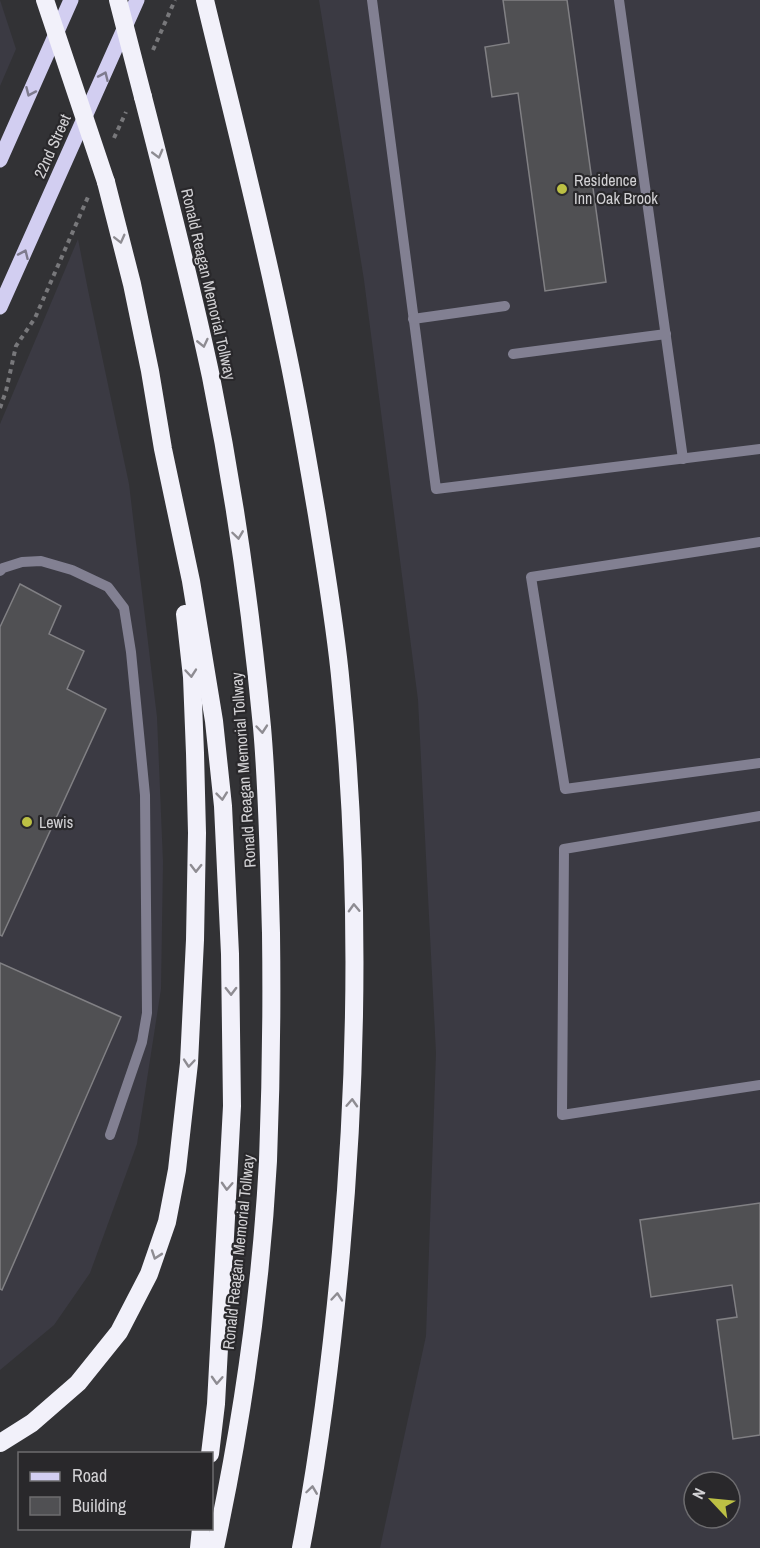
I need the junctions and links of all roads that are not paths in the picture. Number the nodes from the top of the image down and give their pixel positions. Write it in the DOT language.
graph roads {
  1 [pos="45,0"];
  2 [pos="71,0"];
  3 [pos="118,0"];
  4 [pos="137,0"];
  5 [pos="205,0"];
  6 [pos="372,0"];
  7 [pos="619,0"];
  8 [pos="0,160"];
  9 [pos="506,306"];
  10 [pos="0,307"];
  11 [pos="413,319"];
  12 [pos="666,334"];
  13 [pos="513,354"];
  14 [pos="163,449"];
  15 [pos="760,449"];
  16 [pos="683,459"];
  17 [pos="760,542"];
  18 [pos="0,571"];
  19 [pos="760,763"];
  20 [pos="760,816"];
  21 [pos="760,1085"];
  22 [pos="110,1135"];
  23 [pos="0,1443"];
  24 [pos="210,1452"];
  25 [pos="201,1530"];
  26 [pos="199,1548"];
  27 [pos="215,1548"];
  28 [pos="301,1548"];
  1 -- 14 [label="highway, Ronald Reagan Memorial Tollway, one-way, bridge"];
  2 -- 8 [label="main road, one-way"];
  3 -- 27 [label="highway, Ronald Reagan Memorial Tollway, one-way, bridge"];
  10 -- 4 [label="main road, 22nd Street, one-way"];
  28 -- 5 [label="highway, one-way"];
  6 -- 11 [label="lane"];
  7 -- 12 [label="lane"];
  9 -- 11 [label="lane"];
  11 -- 16 [label="lane"];
  12 -- 13 [label="lane"];
  12 -- 16 [label="lane"];
  14 -- 23 [label="highway, one-way"];
  14 -- 24 [label="highway, Ronald Reagan Memorial Tollway, one-way"];
  15 -- 16 [label="lane"];
  17 -- 19 [label="lane"];
  18 -- 22 [label="lane"];
  20 -- 21 [label="lane"];
  25 -- 26 [label="highway"];
}
